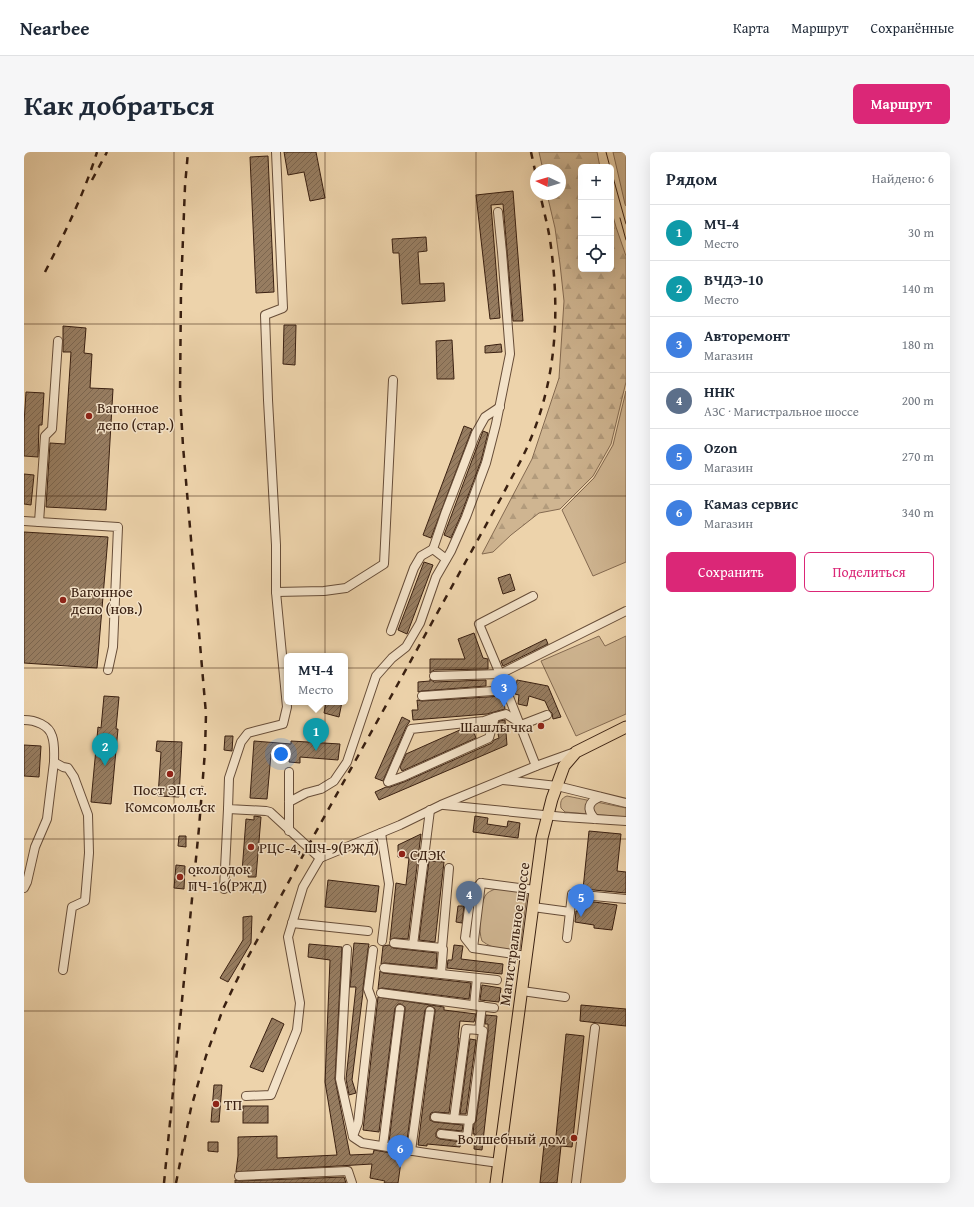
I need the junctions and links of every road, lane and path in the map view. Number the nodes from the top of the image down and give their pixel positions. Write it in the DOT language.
graph roads {
  1 [pos="276,152"];
  2 [pos="498,212"];
  3 [pos="58,341"];
  4 [pos="393,380"];
  5 [pos="500,406"];
  6 [pos="24,521"];
  7 [pos="39,522"];
  8 [pos="433,549"];
  9 [pos="446,559"];
  10 [pos="276,592"];
  11 [pos="533,596"];
  12 [pos="626,610"];
  13 [pos="391,631"];
  14 [pos="108,670"];
  15 [pos="500,674"];
  16 [pos="284,676"];
  17 [pos="434,676"];
  18 [pos="507,690"];
  19 [pos="422,696"];
  20 [pos="287,705"];
  21 [pos="547,715"];
  22 [pos="495,717"];
  23 [pos="24,720"];
  24 [pos="520,724"];
  25 [pos="626,727"];
  26 [pos="576,752"];
  27 [pos="54,762"];
  28 [pos="536,766"];
  29 [pos="290,772"];
  30 [pos="502,780"];
  31 [pos="556,786"];
  32 [pos="600,797"];
  33 [pos="289,802"];
  34 [pos="626,804"];
  35 [pos="441,805"];
  36 [pos="228,809"];
  37 [pos="430,810"];
  38 [pos="548,816"];
  39 [pos="595,819"];
  40 [pos="626,821"];
  41 [pos="289,831"];
  42 [pos="381,833"];
  43 [pos="320,858"];
  44 [pos="449,868"];
  45 [pos="24,888"];
  46 [pos="224,889"];
  47 [pos="535,890"];
  48 [pos="626,899"];
  49 [pos="533,907"];
  50 [pos="570,912"];
  51 [pos="292,923"];
  52 [pos="368,931"];
  53 [pos="567,938"];
  54 [pos="382,941"];
  55 [pos="394,943"];
  56 [pos="413,945"];
  57 [pos="347,948"];
  58 [pos="442,948"];
  59 [pos="373,950"];
  60 [pos="527,956"];
  61 [pos="384,968"];
  62 [pos="63,970"];
  63 [pos="441,974"];
  64 [pos="477,978"];
  65 [pos="497,980"];
  66 [pos="522,991"];
  67 [pos="381,993"];
  68 [pos="565,997"];
  69 [pos="478,1006"];
  70 [pos="494,1008"];
  71 [pos="400,1009"];
  72 [pos="430,1011"];
  73 [pos="595,1028"];
  74 [pos="479,1030"];
  75 [pos="246,1096"];
  76 [pos="435,1117"];
  77 [pos="454,1119"];
  78 [pos="469,1120"];
  79 [pos="441,1134"];
  80 [pos="353,1136"];
  81 [pos="383,1146"];
  82 [pos="411,1151"];
  83 [pos="499,1163"];
  84 [pos="239,1176"];
  85 [pos="352,1183"];
  86 [pos="496,1183"];
  87 [pos="576,1183"];
  1 -- 10 [label="street"];
  2 -- 5 [label="street"];
  3 -- 7 [label="street"];
  4 -- 10 [label="street"];
  5 -- 8 [label="street"];
  5 -- 9 [label="street"];
  6 -- 7 [label="street"];
  7 -- 14 [label="street"];
  8 -- 9 [label="street"];
  8 -- 13 [label="street"];
  9 -- 33 [label="street"];
  10 -- 16 [label="street"];
  11 -- 15 [label="street"];
  12 -- 15 [label="street"];
  15 -- 17 [label="street"];
  15 -- 18 [label="street"];
  18 -- 19 [label="street"];
  18 -- 24 [label="street"];
  20 -- 36 [label="street"];
  21 -- 24 [label="street"];
  22 -- 22 [label="street"];
  22 -- 24 [label="street"];
  23 -- 27 [label="street"];
  24 -- 28 [label="street"];
  25 -- 26 [label="main road, Магистральное шоссе"];
  26 -- 28 [label="street"];
  26 -- 31 [label="main road, Магистральное шоссе"];
  27 -- 45 [label="street"];
  27 -- 62 [label="street"];
  28 -- 30 [label="street"];
  29 -- 33 [label="street"];
  30 -- 31 [label="street"];
  30 -- 35 [label="street"];
  31 -- 32 [label="street"];
  31 -- 38 [label="main road, Магистральное шоссе"];
  32 -- 34 [label="street"];
  32 -- 39 [label="street"];
  33 -- 41 [label="street"];
  35 -- 37 [label="street"];
  35 -- 38 [label="street"];
  36 -- 41 [label="street"];
  36 -- 46 [label="street"];
  37 -- 42 [label="street"];
  37 -- 56 [label="street"];
  38 -- 39 [label="street"];
  38 -- 47 [label="main road, Магистральное шоссе"];
  39 -- 40 [label="street"];
  41 -- 43 [label="street"];
  42 -- 43 [label="street"];
  42 -- 54 [label="street"];
  43 -- 51 [label="street"];
  44 -- 58 [label="street"];
  47 -- 49 [label="main road, Магистральное шоссе"];
  47 -- 60 [label="street"];
  48 -- 50 [label="street"];
  49 -- 50 [label="street"];
  49 -- 60 [label="main road, Магистральное шоссе"];
  50 -- 53 [label="street"];
  51 -- 52 [label="street"];
  51 -- 75 [label="street"];
  55 -- 56 [label="street"];
  56 -- 58 [label="street"];
  57 -- 80 [label="street"];
  58 -- 63 [label="street"];
  59 -- 80 [label="street"];
  60 -- 66 [label="main road, Магистральное шоссе"];
  61 -- 63 [label="street"];
  63 -- 64 [label="street"];
  64 -- 65 [label="street"];
  64 -- 69 [label="street"];
  66 -- 68 [label="street"];
  66 -- 83 [label="main road, Магистральное шоссе"];
  67 -- 69 [label="street"];
  69 -- 70 [label="street"];
  69 -- 74 [label="street"];
  71 -- 81 [label="street"];
  72 -- 82 [label="street"];
  73 -- 87 [label="street"];
  74 -- 77 [label="street"];
  74 -- 78 [label="street"];
  76 -- 77 [label="street"];
  77 -- 78 [label="street"];
  78 -- 79 [label="street"];
  80 -- 81 [label="street"];
  81 -- 82 [label="street"];
  82 -- 83 [label="street"];
  83 -- 86 [label="main road, Магистральное шоссе"];
  84 -- 85 [label="street"];
}
